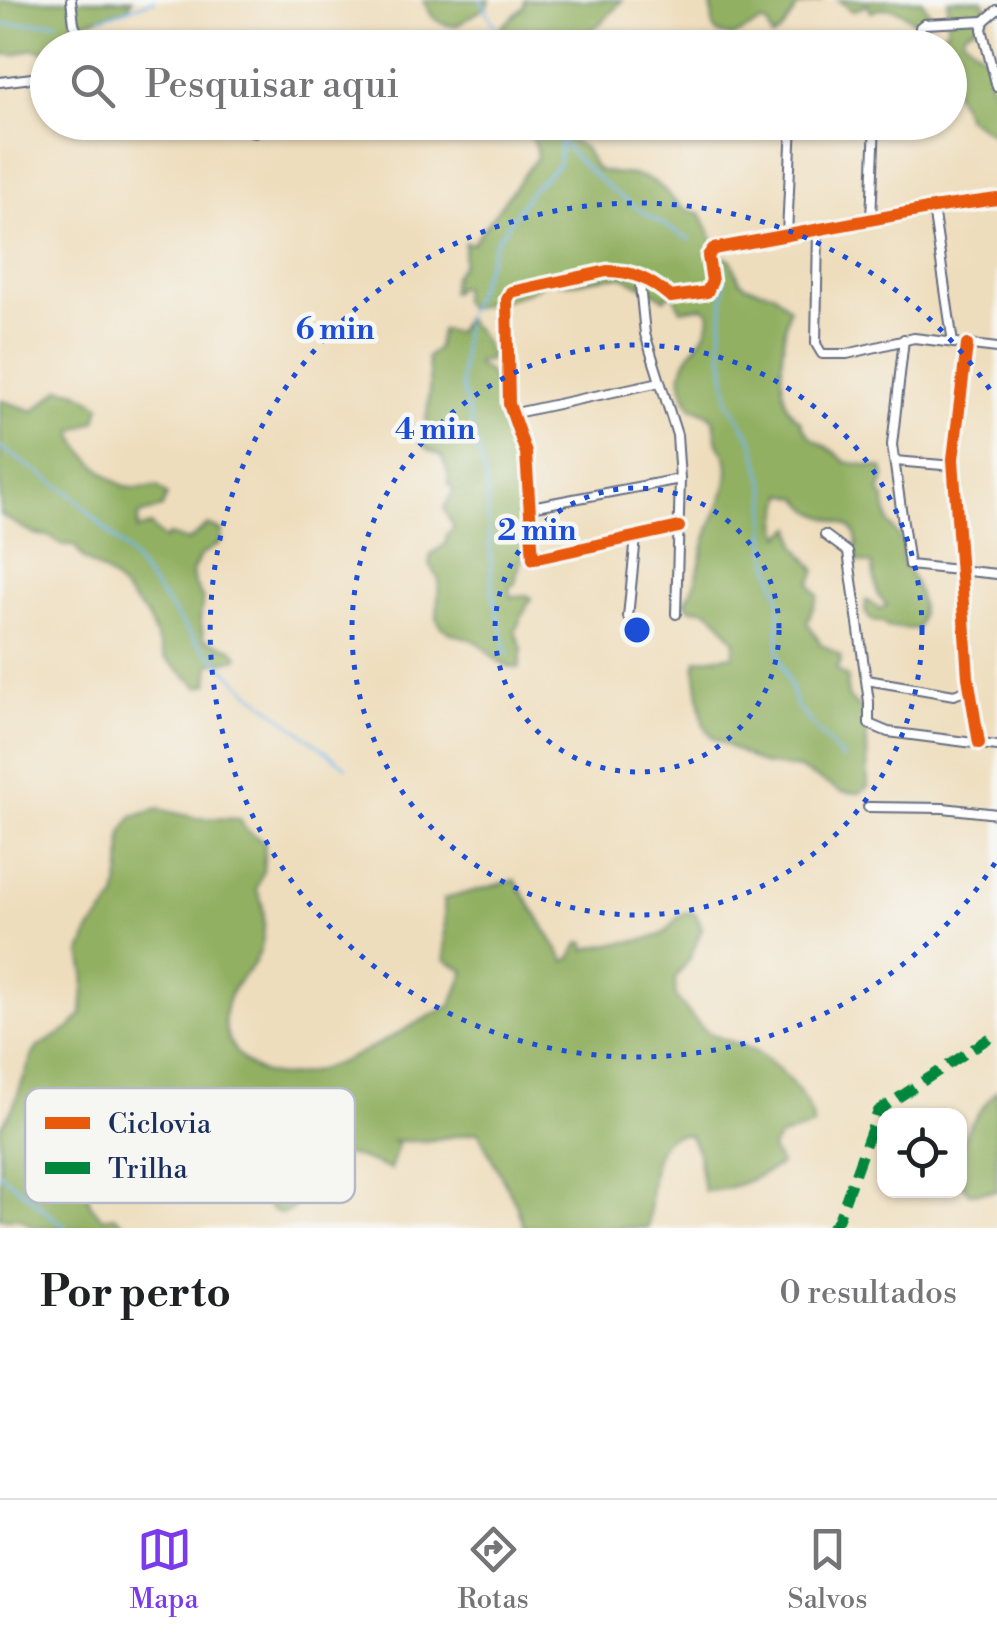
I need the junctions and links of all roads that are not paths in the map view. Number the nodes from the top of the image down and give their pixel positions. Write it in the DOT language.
graph roads {
  1 [pos="71,0"];
  2 [pos="994,8"];
  3 [pos="984,22"];
  4 [pos="76,30"];
  5 [pos="920,30"];
  6 [pos="30,78"];
  7 [pos="0,82"];
  8 [pos="997,87"];
  9 [pos="791,140"];
  10 [pos="874,140"];
  11 [pos="997,200"];
  12 [pos="933,208"];
  13 [pos="870,220"];
  14 [pos="818,229"];
  15 [pos="786,235"];
  16 [pos="638,275"];
  17 [pos="904,340"];
  18 [pos="953,343"];
  19 [pos="967,344"];
  20 [pos="997,348"];
  21 [pos="660,382"];
  22 [pos="511,414"];
  23 [pos="895,461"];
  24 [pos="954,466"];
  25 [pos="680,479"];
  26 [pos="531,507"];
  27 [pos="678,528"];
  28 [pos="826,535"];
  29 [pos="636,537"];
  30 [pos="960,571"];
  31 [pos="997,574"];
  32 [pos="676,614"];
  33 [pos="628,617"];
  34 [pos="866,680"];
  35 [pos="970,689"];
  36 [pos="979,743"];
  37 [pos="997,746"];
  38 [pos="868,807"];
  39 [pos="997,814"];
  1 -- 4 [label="street"];
  2 -- 3 [label="street"];
  3 -- 5 [label="street"];
  3 -- 8 [label="street"];
  6 -- 7 [label="street"];
  9 -- 15 [label="street"];
  10 -- 13 [label="street"];
  11 -- 12 [label="street"];
  12 -- 13 [label="street"];
  12 -- 18 [label="street"];
  13 -- 14 [label="street"];
  14 -- 15 [label="street"];
  14 -- 17 [label="street"];
  15 -- 16 [label="street"];
  16 -- 21 [label="street"];
  16 -- 22 [label="street"];
  17 -- 18 [label="street"];
  17 -- 23 [label="street"];
  18 -- 19 [label="street"];
  19 -- 20 [label="street"];
  19 -- 24 [label="street"];
  21 -- 22 [label="street"];
  21 -- 25 [label="street"];
  22 -- 26 [label="street"];
  23 -- 24 [label="street"];
  23 -- 30 [label="street"];
  24 -- 30 [label="street"];
  25 -- 26 [label="street"];
  25 -- 27 [label="street"];
  26 -- 29 [label="street"];
  27 -- 29 [label="street"];
  27 -- 32 [label="street"];
  28 -- 34 [label="street"];
  29 -- 33 [label="street"];
  30 -- 31 [label="street"];
  30 -- 35 [label="street"];
  34 -- 35 [label="street"];
  34 -- 36 [label="street"];
  35 -- 36 [label="street"];
  36 -- 37 [label="street"];
  38 -- 39 [label="street"];
}
